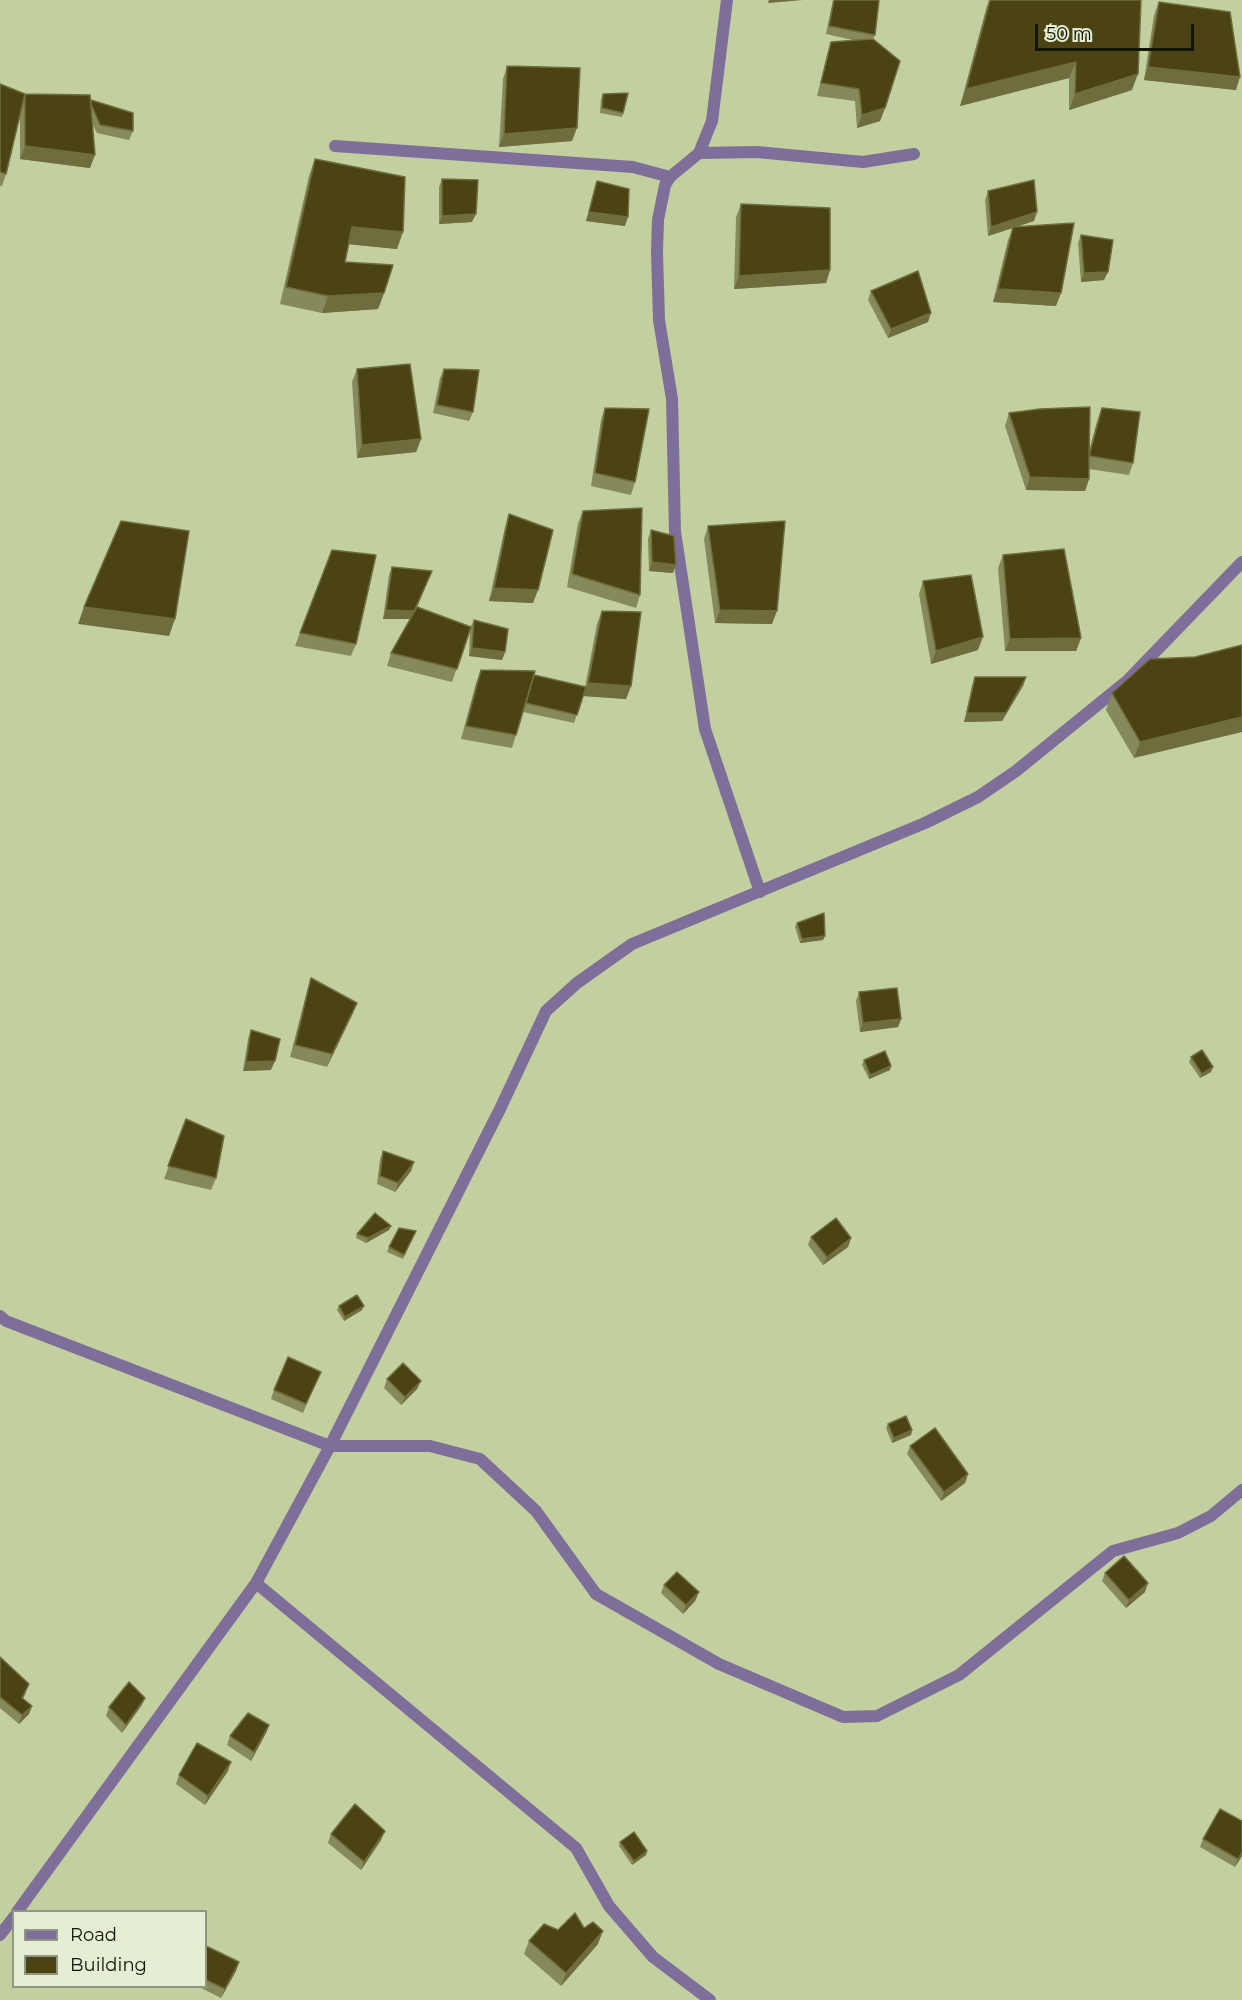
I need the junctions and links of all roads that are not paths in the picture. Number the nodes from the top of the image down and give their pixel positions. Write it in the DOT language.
graph roads {
  1 [pos="727,0"];
  2 [pos="335,146"];
  3 [pos="699,153"];
  4 [pos="914,154"];
  5 [pos="670,177"];
  6 [pos="1242,562"];
  7 [pos="760,892"];
  8 [pos="0,1316"];
  9 [pos="330,1446"];
  10 [pos="1242,1490"];
  11 [pos="256,1583"];
  12 [pos="18,1910"];
  13 [pos="12,1920"];
  14 [pos="0,1935"];
  15 [pos="710,2000"];
  1 -- 3 [label="street"];
  2 -- 5 [label="street"];
  3 -- 4 [label="street"];
  3 -- 5 [label="street"];
  5 -- 7 [label="street"];
  6 -- 7 [label="street"];
  7 -- 9 [label="street"];
  8 -- 9 [label="street"];
  9 -- 10 [label="street"];
  9 -- 11 [label="street"];
  11 -- 12 [label="street"];
  11 -- 15 [label="street"];
  13 -- 14 [label="street"];
}
